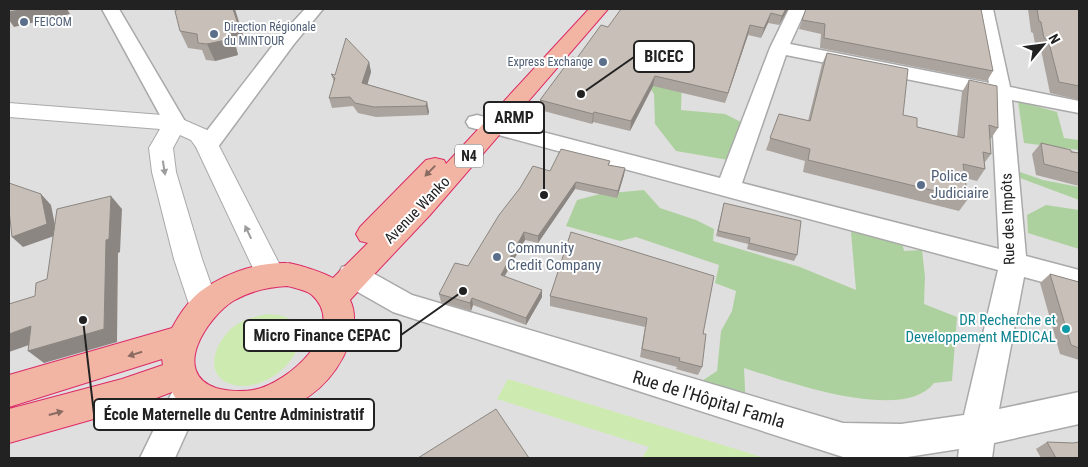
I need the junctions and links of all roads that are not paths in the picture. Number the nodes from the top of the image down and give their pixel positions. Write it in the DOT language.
graph roads {
  1 [pos="110,9"];
  2 [pos="314,9"];
  3 [pos="584,9"];
  4 [pos="599,9"];
  5 [pos="798,9"];
  6 [pos="985,9"];
  7 [pos="779,48"];
  8 [pos="1001,92"];
  9 [pos="1079,107"];
  10 [pos="9,110"];
  11 [pos="176,123"];
  12 [pos="486,125"];
  13 [pos="207,146"];
  14 [pos="728,187"];
  15 [pos="1013,263"];
  16 [pos="270,275"];
  17 [pos="1079,281"];
  18 [pos="334,285"];
  19 [pos="204,307"];
  20 [pos="182,339"];
  21 [pos="184,383"];
  22 [pos="9,390"];
  23 [pos="1079,408"];
  24 [pos="9,426"];
  25 [pos="976,444"];
  26 [pos="157,458"];
  1 -- 11 [label="street"];
  2 -- 13 [label="street"];
  3 -- 12 [label="highway, Avenue Wanko / N4"];
  4 -- 12 [label="highway, Avenue Wanko / N4"];
  5 -- 7 [label="street"];
  6 -- 8 [label="street, Rue des Impôts"];
  7 -- 8 [label="street"];
  7 -- 14 [label="street"];
  8 -- 9 [label="street"];
  8 -- 15 [label="street, Rue des Impôts"];
  10 -- 11 [label="street"];
  11 -- 13 [label="street"];
  11 -- 19 [label="street, one-way"];
  12 -- 14 [label="street"];
  12 -- 18 [label="highway, Avenue Wanko / N4"];
  12 -- 18 [label="highway, Avenue Wanko / N4, one-way"];
  16 -- 13 [label="street, one-way"];
  14 -- 15 [label="street"];
  15 -- 17 [label="street"];
  15 -- 25 [label="street, Rue des Impôts"];
  16 -- 18 [label="highway"];
  16 -- 19 [label="highway"];
  18 -- 21 [label="highway"];
  18 -- 25 [label="street, Rue de l'Hôpital Famla"];
  19 -- 20 [label="highway"];
  20 -- 21 [label="highway"];
  20 -- 22 [label="highway, one-way"];
  24 -- 21 [label="highway, one-way"];
  21 -- 26 [label="street"];
  23 -- 25 [label="street, Rue de l'Hôpital Famla"];
}
